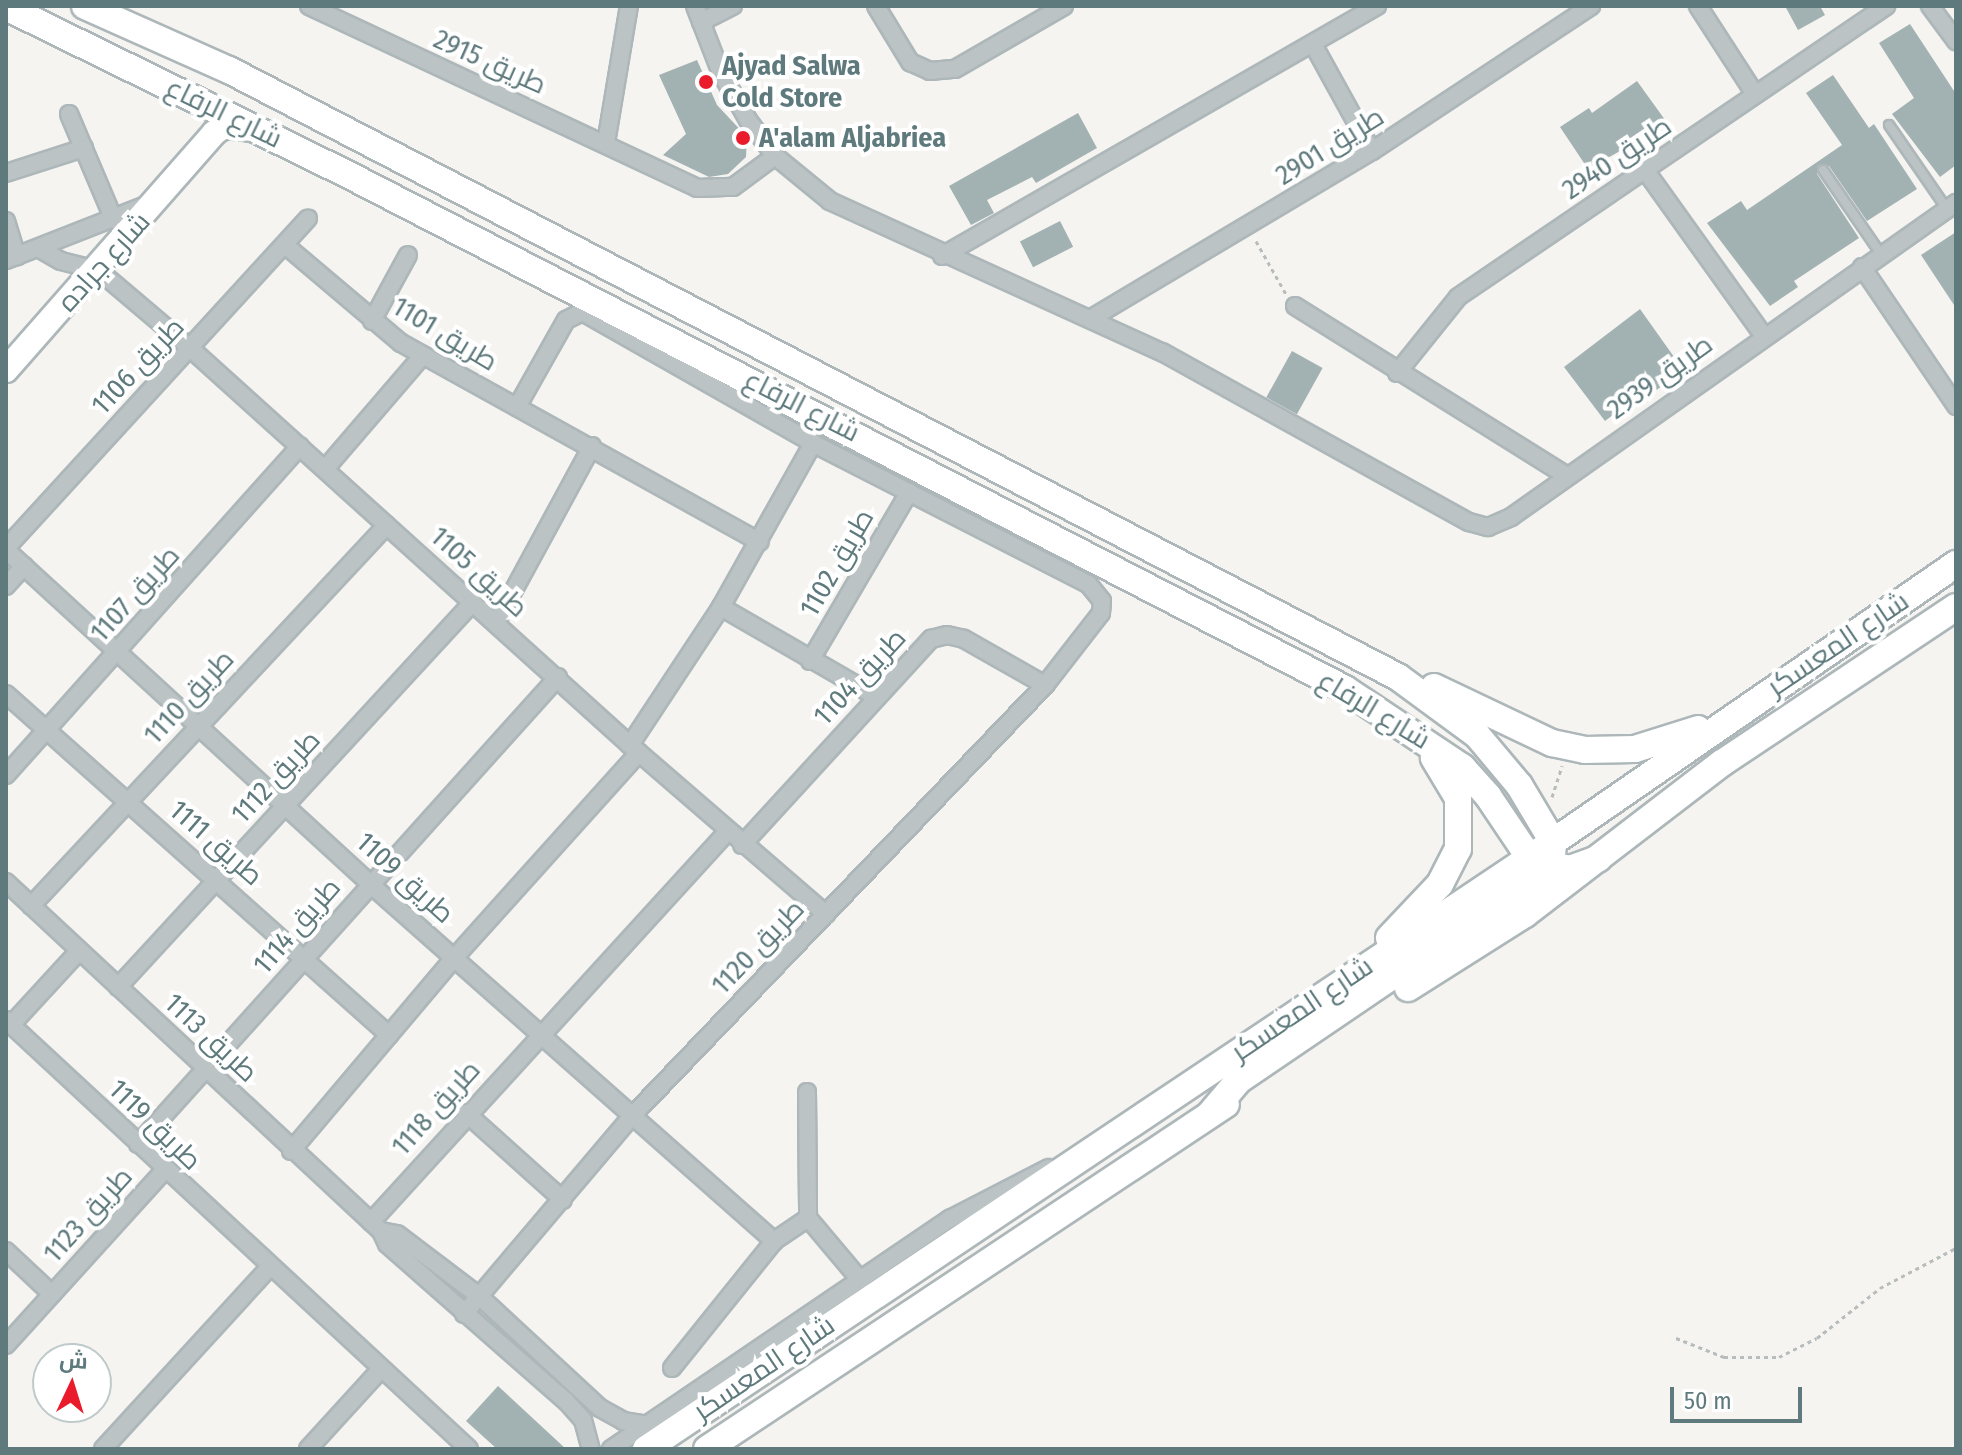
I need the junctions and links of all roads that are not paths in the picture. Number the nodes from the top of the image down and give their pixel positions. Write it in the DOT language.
graph roads {
  1 [pos="85,6"];
  2 [pos="126,6"];
  3 [pos="309,6"];
  4 [pos="629,6"];
  5 [pos="695,6"];
  6 [pos="733,6"];
  7 [pos="876,6"];
  8 [pos="1064,6"];
  9 [pos="1377,6"];
  10 [pos="1591,6"];
  11 [pos="1698,6"];
  12 [pos="1886,6"];
  13 [pos="1930,6"];
  14 [pos="21,10"];
  15 [pos="701,22"];
  16 [pos="1956,41"];
  17 [pos="1314,46"];
  18 [pos="229,70"];
  19 [pos="176,89"];
  20 [pos="1755,94"];
  21 [pos="69,114"];
  22 [pos="1889,125"];
  23 [pos="262,131"];
  24 [pos="606,143"];
  25 [pos="84,148"];
  26 [pos="199,151"];
  27 [pos="1372,151"];
  28 [pos="775,156"];
  29 [pos="1645,170"];
  30 [pos="1823,170"];
  31 [pos="6,173"];
  32 [pos="162,197"];
  33 [pos="1952,206"];
  34 [pos="308,218"];
  35 [pos="114,220"];
  36 [pos="6,221"];
  37 [pos="285,245"];
  38 [pos="40,249"];
  39 [pos="1881,254"];
  40 [pos="408,255"];
  41 [pos="942,256"];
  42 [pos="12,258"];
  43 [pos="1862,267"];
  44 [pos="98,270"];
  45 [pos="1295,306"];
  46 [pos="1090,319"];
  47 [pos="372,321"];
  48 [pos="1763,335"];
  49 [pos="190,348"];
  50 [pos="423,355"];
  51 [pos="6,370"];
  52 [pos="1397,373"];
  53 [pos="1956,406"];
  54 [pos="517,407"];
  55 [pos="813,443"];
  56 [pos="300,446"];
  57 [pos="592,446"];
  58 [pos="325,469"];
  59 [pos="1567,476"];
  60 [pos="909,492"];
  61 [pos="387,525"];
  62 [pos="760,542"];
  63 [pos="6,549"];
  64 [pos="1956,564"];
  65 [pos="24,566"];
  66 [pos="6,586"];
  67 [pos="473,602"];
  68 [pos="721,607"];
  69 [pos="1956,607"];
  70 [pos="497,621"];
  71 [pos="117,654"];
  72 [pos="810,661"];
  73 [pos="558,677"];
  74 [pos="1398,677"];
  75 [pos="1045,685"];
  76 [pos="6,694"];
  77 [pos="875,696"];
  78 [pos="1398,722"];
  79 [pos="1720,722"];
  80 [pos="196,726"];
  81 [pos="46,730"];
  82 [pos="634,749"];
  83 [pos="6,775"];
  84 [pos="130,801"];
  85 [pos="285,805"];
  86 [pos="728,831"];
  87 [pos="742,845"];
  88 [pos="1544,856"];
  89 [pos="1598,859"];
  90 [pos="217,879"];
  91 [pos="6,882"];
  92 [pos="369,883"];
  93 [pos="31,906"];
  94 [pos="826,914"];
  95 [pos="79,951"];
  96 [pos="305,957"];
  97 [pos="455,957"];
  98 [pos="1359,970"];
  99 [pos="118,987"];
  100 [pos="9,1022"];
  101 [pos="541,1032"];
  102 [pos="389,1035"];
  103 [pos="207,1068"];
  104 [pos="807,1092"];
  105 [pos="466,1113"];
  106 [pos="1211,1113"];
  107 [pos="633,1115"];
  108 [pos="138,1144"];
  109 [pos="1097,1146"];
  110 [pos="291,1151"];
  111 [pos="164,1171"];
  112 [pos="563,1200"];
  113 [pos="808,1218"];
  114 [pos="376,1226"];
  115 [pos="774,1241"];
  116 [pos="6,1251"];
  117 [pos="269,1268"];
  118 [pos="861,1281"];
  119 [pos="52,1294"];
  120 [pos="479,1296"];
  121 [pos="464,1314"];
  122 [pos="6,1345"];
  123 [pos="672,1368"];
  124 [pos="381,1369"];
  125 [pos="647,1437"];
  126 [pos="103,1449"];
  127 [pos="308,1449"];
  128 [pos="469,1449"];
  129 [pos="591,1449"];
  130 [pos="611,1449"];
  131 [pos="707,1449"];
  1 -- 18 [label="main road, شارع الرفاع"];
  2 -- 18 [label="main road"];
  3 -- 24 [label="street, طريق 2915"];
  4 -- 24 [label="street"];
  5 -- 15 [label="street"];
  6 -- 15 [label="street"];
  7 -- 8 [label="street"];
  9 -- 17 [label="street"];
  10 -- 27 [label="street, طريق 2901"];
  11 -- 20 [label="street"];
  12 -- 20 [label="street, طريق 2940"];
  13 -- 16 [label="street"];
  14 -- 19 [label="main road, شارع الرفاع"];
  15 -- 28 [label="street"];
  17 -- 27 [label="street"];
  17 -- 41 [label="street"];
  18 -- 74 [label="main road, شارع الرفاع"];
  19 -- 23 [label="main road, شارع الرفاع"];
  19 -- 26 [label="street"];
  20 -- 29 [label="street, طريق 2940"];
  21 -- 25 [label="street"];
  22 -- 33 [label="lane"];
  23 -- 26 [label="street, شارع جراده"];
  23 -- 78 [label="main road, شارع الرفاع"];
  24 -- 28 [label="street, طريق 2915"];
  25 -- 31 [label="street"];
  25 -- 35 [label="street"];
  26 -- 32 [label="street, شارع جراده"];
  27 -- 46 [label="street, طريق 2901"];
  28 -- 41 [label="street"];
  29 -- 48 [label="street"];
  29 -- 52 [label="street, طريق 2940"];
  30 -- 39 [label="lane"];
  32 -- 35 [label="street"];
  32 -- 44 [label="street, شارع جراده"];
  33 -- 39 [label="street, طريق 2939"];
  34 -- 37 [label="street, طريق 1106"];
  35 -- 38 [label="street"];
  36 -- 42 [label="street"];
  37 -- 47 [label="street, طريق 1101"];
  37 -- 49 [label="street, طريق 1106"];
  38 -- 42 [label="street"];
  38 -- 44 [label="street"];
  39 -- 43 [label="street, طريق 2939"];
  40 -- 47 [label="street"];
  41 -- 46 [label="street"];
  43 -- 48 [label="street, طريق 2939"];
  43 -- 53 [label="street"];
  44 -- 49 [label="street, طريق 1105"];
  44 -- 51 [label="street, شارع جراده"];
  45 -- 52 [label="street"];
  46 -- 59 [label="street, طريق 2939"];
  47 -- 50 [label="street, طريق 1101"];
  48 -- 59 [label="street, طريق 2939"];
  49 -- 56 [label="street, طريق 1105"];
  49 -- 63 [label="street, طريق 1106"];
  50 -- 54 [label="street, طريق 1101"];
  50 -- 58 [label="street"];
  52 -- 59 [label="street"];
  54 -- 55 [label="street"];
  54 -- 57 [label="street, طريق 1101"];
  55 -- 60 [label="street"];
  55 -- 62 [label="street"];
  56 -- 58 [label="street, طريق 1105"];
  56 -- 71 [label="street, طريق 1107"];
  57 -- 62 [label="street, طريق 1101"];
  57 -- 70 [label="street"];
  58 -- 61 [label="street, طريق 1105"];
  60 -- 72 [label="street, طريق 1102"];
  60 -- 75 [label="street, طريق 1120"];
  61 -- 67 [label="street, طريق 1105"];
  61 -- 80 [label="street, طريق 1110"];
  62 -- 68 [label="street"];
  63 -- 65 [label="street, طريق 1109"];
  64 -- 79 [label="main road, شارع المعسكر"];
  65 -- 66 [label="street"];
  65 -- 71 [label="street, طريق 1109"];
  67 -- 70 [label="street, طريق 1105"];
  67 -- 85 [label="street, طريق 1112"];
  68 -- 72 [label="street, طريق 1102"];
  68 -- 82 [label="street"];
  69 -- 89 [label="main road, شارع المعسكر"];
  70 -- 73 [label="street, طريق 1105"];
  71 -- 80 [label="street, طريق 1109"];
  71 -- 81 [label="street, طريق 1107"];
  72 -- 77 [label="street, طريق 1102"];
  73 -- 82 [label="street, طريق 1105"];
  73 -- 92 [label="street, طريق 1114"];
  74 -- 79 [label="main road"];
  74 -- 88 [label="main road, شارع الرفاع"];
  75 -- 77 [label="street, طريق 1104"];
  75 -- 94 [label="street, طريق 1120"];
  76 -- 81 [label="street, طريق 1111"];
  77 -- 87 [label="street, طريق 1104"];
  78 -- 88 [label="main road, شارع الرفاع"];
  78 -- 98 [label="main road"];
  79 -- 88 [label="main road, شارع المعسكر"];
  80 -- 84 [label="street, طريق 1110"];
  80 -- 85 [label="street, طريق 1109"];
  81 -- 83 [label="street, طريق 1107"];
  81 -- 84 [label="street, طريق 1111"];
  82 -- 86 [label="street, طريق 1105"];
  82 -- 97 [label="street"];
  84 -- 90 [label="street, طريق 1111"];
  84 -- 93 [label="street, طريق 1110"];
  85 -- 90 [label="street, طريق 1112"];
  85 -- 92 [label="street, طريق 1109"];
  86 -- 87 [label="street, طريق 1105"];
  86 -- 101 [label="street, طريق 1118"];
  87 -- 94 [label="street, طريق 1105"];
  88 -- 89 [label="main road"];
  88 -- 98 [label="main road, شارع المعسكر"];
  88 -- 106 [label="main road"];
  89 -- 106 [label="main road, شارع المعسكر"];
  90 -- 96 [label="street, طريق 1111"];
  90 -- 99 [label="street, طريق 1112"];
  91 -- 93 [label="street, طريق 1113"];
  92 -- 96 [label="street, طريق 1114"];
  92 -- 97 [label="street, طريق 1109"];
  93 -- 95 [label="street, طريق 1113"];
  94 -- 107 [label="street, طريق 1120"];
  95 -- 99 [label="street, طريق 1113"];
  95 -- 100 [label="street"];
  96 -- 102 [label="street, طريق 1111"];
  96 -- 103 [label="street, طريق 1114"];
  97 -- 101 [label="street, طريق 1109"];
  97 -- 102 [label="street"];
  98 -- 109 [label="main road, شارع المعسكر"];
  99 -- 103 [label="street, طريق 1113"];
  100 -- 108 [label="street, طريق 1119"];
  101 -- 105 [label="street, طريق 1118"];
  101 -- 107 [label="street, طريق 1109"];
  102 -- 110 [label="street"];
  103 -- 108 [label="street"];
  103 -- 110 [label="street, طريق 1113"];
  104 -- 113 [label="street"];
  105 -- 112 [label="street"];
  105 -- 114 [label="street, طريق 1118"];
  106 -- 131 [label="main road, شارع المعسكر"];
  107 -- 112 [label="street, طريق 1120"];
  107 -- 115 [label="street, طريق 1109"];
  108 -- 111 [label="street, طريق 1119"];
  109 -- 118 [label="street"];
  109 -- 125 [label="main road, شارع المعسكر"];
  110 -- 114 [label="street, طريق 1113"];
  111 -- 117 [label="street, طريق 1119"];
  111 -- 119 [label="street, طريق 1123"];
  112 -- 120 [label="street, طريق 1120"];
  113 -- 115 [label="street"];
  113 -- 118 [label="street"];
  114 -- 120 [label="street, طريق 1113"];
  114 -- 121 [label="street, طريق 1113"];
  115 -- 123 [label="street"];
  116 -- 119 [label="street, طريق 1123"];
  117 -- 124 [label="street, طريق 1119"];
  117 -- 126 [label="street"];
  118 -- 125 [label="street"];
  119 -- 122 [label="street, طريق 1123"];
  120 -- 121 [label="street, طريق 1120"];
  120 -- 125 [label="street, طريق 1113"];
  121 -- 129 [label="street, طريق 1113"];
  124 -- 127 [label="street"];
  124 -- 128 [label="street, طريق 1119"];
  125 -- 130 [label="street"];
}
